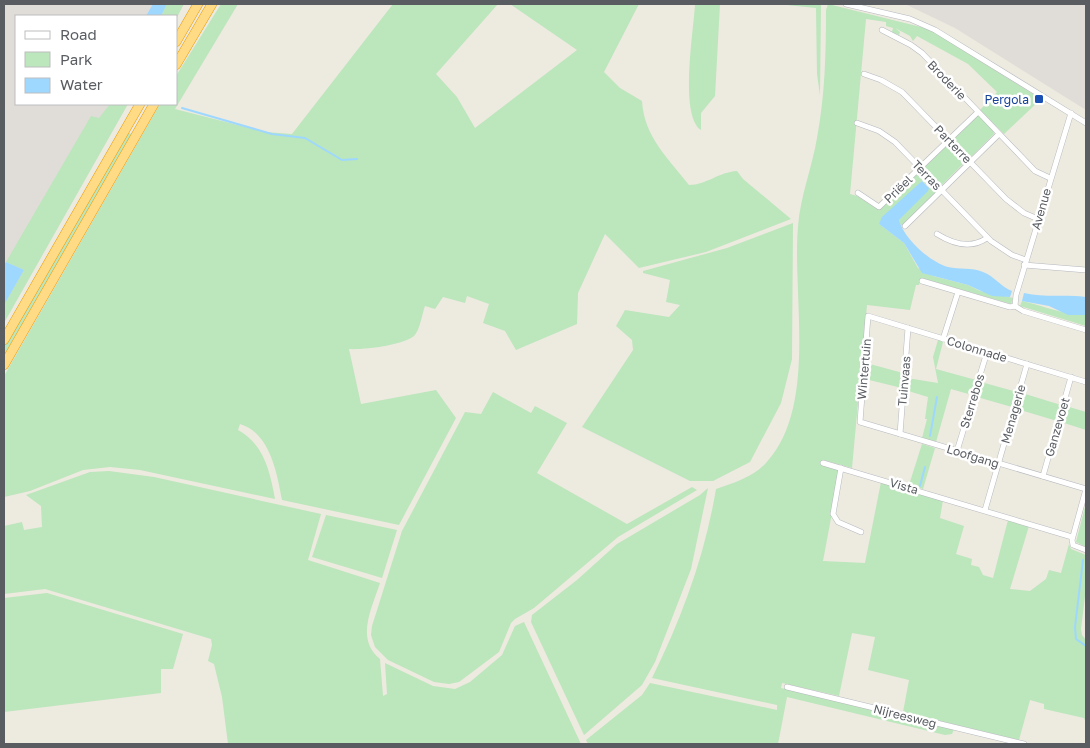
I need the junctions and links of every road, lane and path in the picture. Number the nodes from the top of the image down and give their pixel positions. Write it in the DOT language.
graph roads {
  1 [pos="198,4"];
  2 [pos="212,4"];
  3 [pos="846,4"];
  4 [pos="882,30"];
  5 [pos="178,39"];
  6 [pos="178,62"];
  7 [pos="864,74"];
  8 [pos="139,105"];
  9 [pos="153,105"];
  10 [pos="978,112"];
  11 [pos="1071,113"];
  12 [pos="858,123"];
  13 [pos="1086,123"];
  14 [pos="999,134"];
  15 [pos="949,140"];
  16 [pos="970,162"];
  17 [pos="920,168"];
  18 [pos="1050,178"];
  19 [pos="941,190"];
  20 [pos="858,193"];
  21 [pos="1038,219"];
  22 [pos="905,226"];
  23 [pos="937,234"];
  24 [pos="987,238"];
  25 [pos="1025,262"];
  26 [pos="1086,270"];
  27 [pos="922,281"];
  28 [pos="958,292"];
  29 [pos="1015,306"];
  30 [pos="868,316"];
  31 [pos="908,328"];
  32 [pos="1086,330"];
  33 [pos="943,339"];
  34 [pos="4,340"];
  35 [pos="987,352"];
  36 [pos="1027,364"];
  37 [pos="4,365"];
  38 [pos="1072,377"];
  39 [pos="1086,382"];
  40 [pos="860,422"];
  41 [pos="900,434"];
  42 [pos="957,451"];
  43 [pos="823,463"];
  44 [pos="998,464"];
  45 [pos="841,468"];
  46 [pos="1043,476"];
  47 [pos="1086,490"];
  48 [pos="985,510"];
  49 [pos="861,532"];
  50 [pos="1072,537"];
  51 [pos="1086,550"];
  52 [pos="786,687"];
  53 [pos="1024,744"];
  1 -- 5 [label="highway"];
  2 -- 6 [label="highway"];
  3 -- 11 [label="street"];
  4 -- 10 [label="street, Broderie"];
  7 -- 15 [label="street, Parterre"];
  8 -- 34 [label="highway"];
  9 -- 37 [label="highway"];
  10 -- 14 [label="street, Broderie"];
  10 -- 15 [label="street, Priëel"];
  11 -- 13 [label="street"];
  11 -- 18 [label="street, Avenue"];
  12 -- 17 [label="street, Terras"];
  14 -- 16 [label="street"];
  14 -- 18 [label="street, Broderie"];
  15 -- 16 [label="street, Parterre"];
  15 -- 17 [label="street, Priëel"];
  16 -- 19 [label="street"];
  16 -- 21 [label="street, Parterre"];
  17 -- 19 [label="street, Terras"];
  17 -- 20 [label="street, Priëel"];
  18 -- 21 [label="street, Avenue"];
  19 -- 22 [label="street"];
  19 -- 24 [label="street, Terras"];
  21 -- 25 [label="street, Avenue"];
  23 -- 24 [label="street"];
  24 -- 25 [label="street, Terras"];
  25 -- 26 [label="street"];
  25 -- 29 [label="street, Avenue"];
  27 -- 28 [label="street"];
  28 -- 29 [label="street"];
  28 -- 33 [label="street"];
  29 -- 32 [label="street"];
  30 -- 31 [label="street, Colonnade"];
  30 -- 40 [label="street, Wintertuin"];
  31 -- 33 [label="street, Colonnade"];
  31 -- 41 [label="street, Tuinvaas"];
  33 -- 35 [label="street, Colonnade"];
  35 -- 36 [label="street, Colonnade"];
  35 -- 42 [label="street, Sterrebos"];
  36 -- 38 [label="street, Colonnade"];
  36 -- 44 [label="street, Menagerie"];
  38 -- 39 [label="street, Colonnade"];
  38 -- 46 [label="street, Ganzevoet"];
  40 -- 41 [label="street, Loofgang"];
  41 -- 42 [label="street, Loofgang"];
  42 -- 44 [label="street, Loofgang"];
  43 -- 45 [label="street, Vista"];
  44 -- 46 [label="street, Loofgang"];
  44 -- 48 [label="street"];
  45 -- 48 [label="street, Vista"];
  45 -- 49 [label="street"];
  46 -- 47 [label="street, Loofgang"];
  47 -- 50 [label="street"];
  48 -- 50 [label="street, Vista"];
  50 -- 51 [label="street"];
  52 -- 53 [label="street, Nijreesweg"];
}
